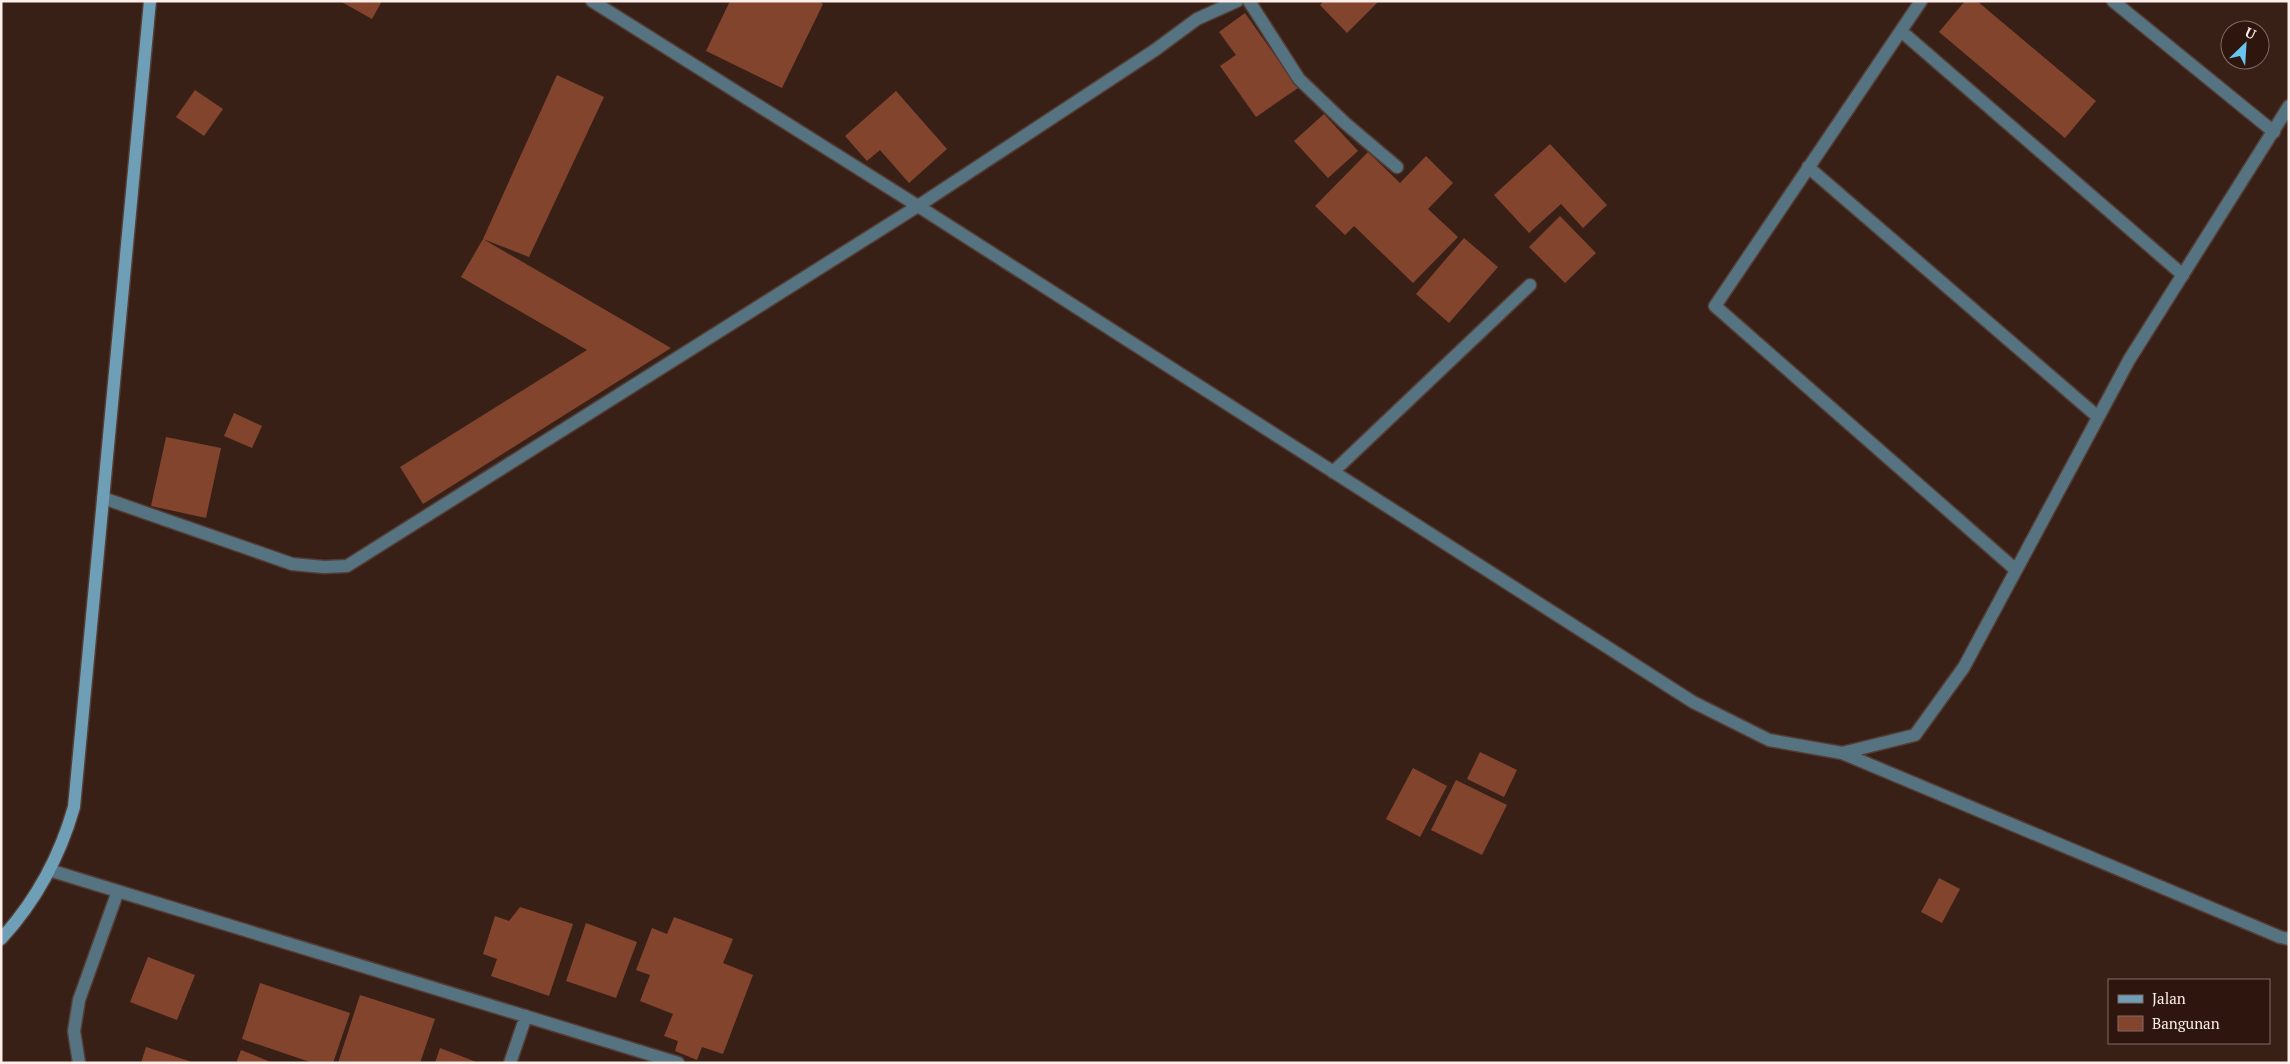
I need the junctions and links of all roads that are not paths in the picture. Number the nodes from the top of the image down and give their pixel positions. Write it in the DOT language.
graph roads {
  1 [pos="150,1"];
  2 [pos="592,1"];
  3 [pos="1237,1"];
  4 [pos="1249,1"];
  5 [pos="1921,1"];
  6 [pos="2112,1"];
  7 [pos="1901,31"];
  8 [pos="2289,106"];
  9 [pos="2274,132"];
  10 [pos="1397,167"];
  11 [pos="1808,168"];
  12 [pos="918,206"];
  13 [pos="2183,275"];
  14 [pos="1530,285"];
  15 [pos="2098,418"];
  16 [pos="1333,472"];
  17 [pos="103,498"];
  18 [pos="2016,570"];
  19 [pos="1842,753"];
  20 [pos="48,870"];
  21 [pos="118,891"];
  22 [pos="1,939"];
  23 [pos="2289,939"];
  24 [pos="526,1016"];
  25 [pos="79,1063"];
  26 [pos="510,1063"];
  27 [pos="678,1063"];
  1 -- 17 [label="street"];
  2 -- 12 [label="street"];
  3 -- 12 [label="street"];
  4 -- 10 [label="street"];
  5 -- 7 [label="street"];
  6 -- 9 [label="street"];
  7 -- 11 [label="street"];
  7 -- 13 [label="street"];
  8 -- 9 [label="street"];
  9 -- 13 [label="street"];
  11 -- 15 [label="street"];
  11 -- 18 [label="street"];
  12 -- 16 [label="street"];
  12 -- 17 [label="street"];
  13 -- 15 [label="street"];
  14 -- 16 [label="street"];
  15 -- 18 [label="street"];
  16 -- 19 [label="street"];
  17 -- 20 [label="street"];
  18 -- 19 [label="street"];
  19 -- 23 [label="street"];
  20 -- 21 [label="street"];
  20 -- 22 [label="street"];
  21 -- 24 [label="street"];
  21 -- 25 [label="street"];
  24 -- 26 [label="street"];
  24 -- 27 [label="street"];
}
